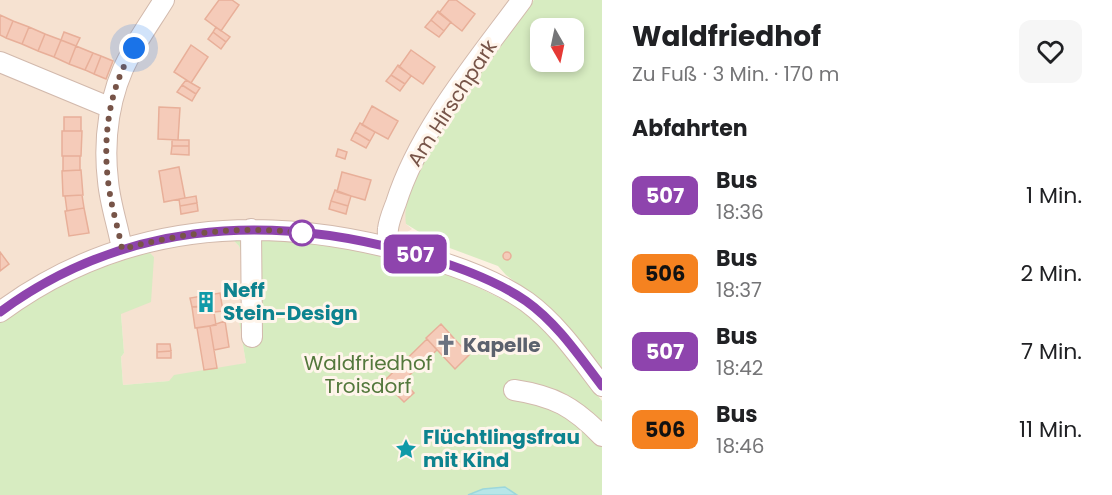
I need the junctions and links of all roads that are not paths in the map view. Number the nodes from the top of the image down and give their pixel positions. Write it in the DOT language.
graph roads {
  1 [pos="164,0"];
  2 [pos="522,0"];
  3 [pos="0,62"];
  4 [pos="111,108"];
  5 [pos="251,229"];
  6 [pos="390,247"];
  7 [pos="122,249"];
  8 [pos="0,312"];
  9 [pos="252,337"];
  10 [pos="602,386"];
  11 [pos="514,390"];
  12 [pos="602,436"];
  1 -- 4 [label="street"];
  2 -- 6 [label="street, Am Hirschpark"];
  3 -- 4 [label="street"];
  4 -- 7 [label="street"];
  5 -- 6 [label="street"];
  5 -- 7 [label="street"];
  5 -- 9 [label="street"];
  6 -- 10 [label="street"];
  7 -- 8 [label="street"];
  11 -- 12 [label="street"];
}
